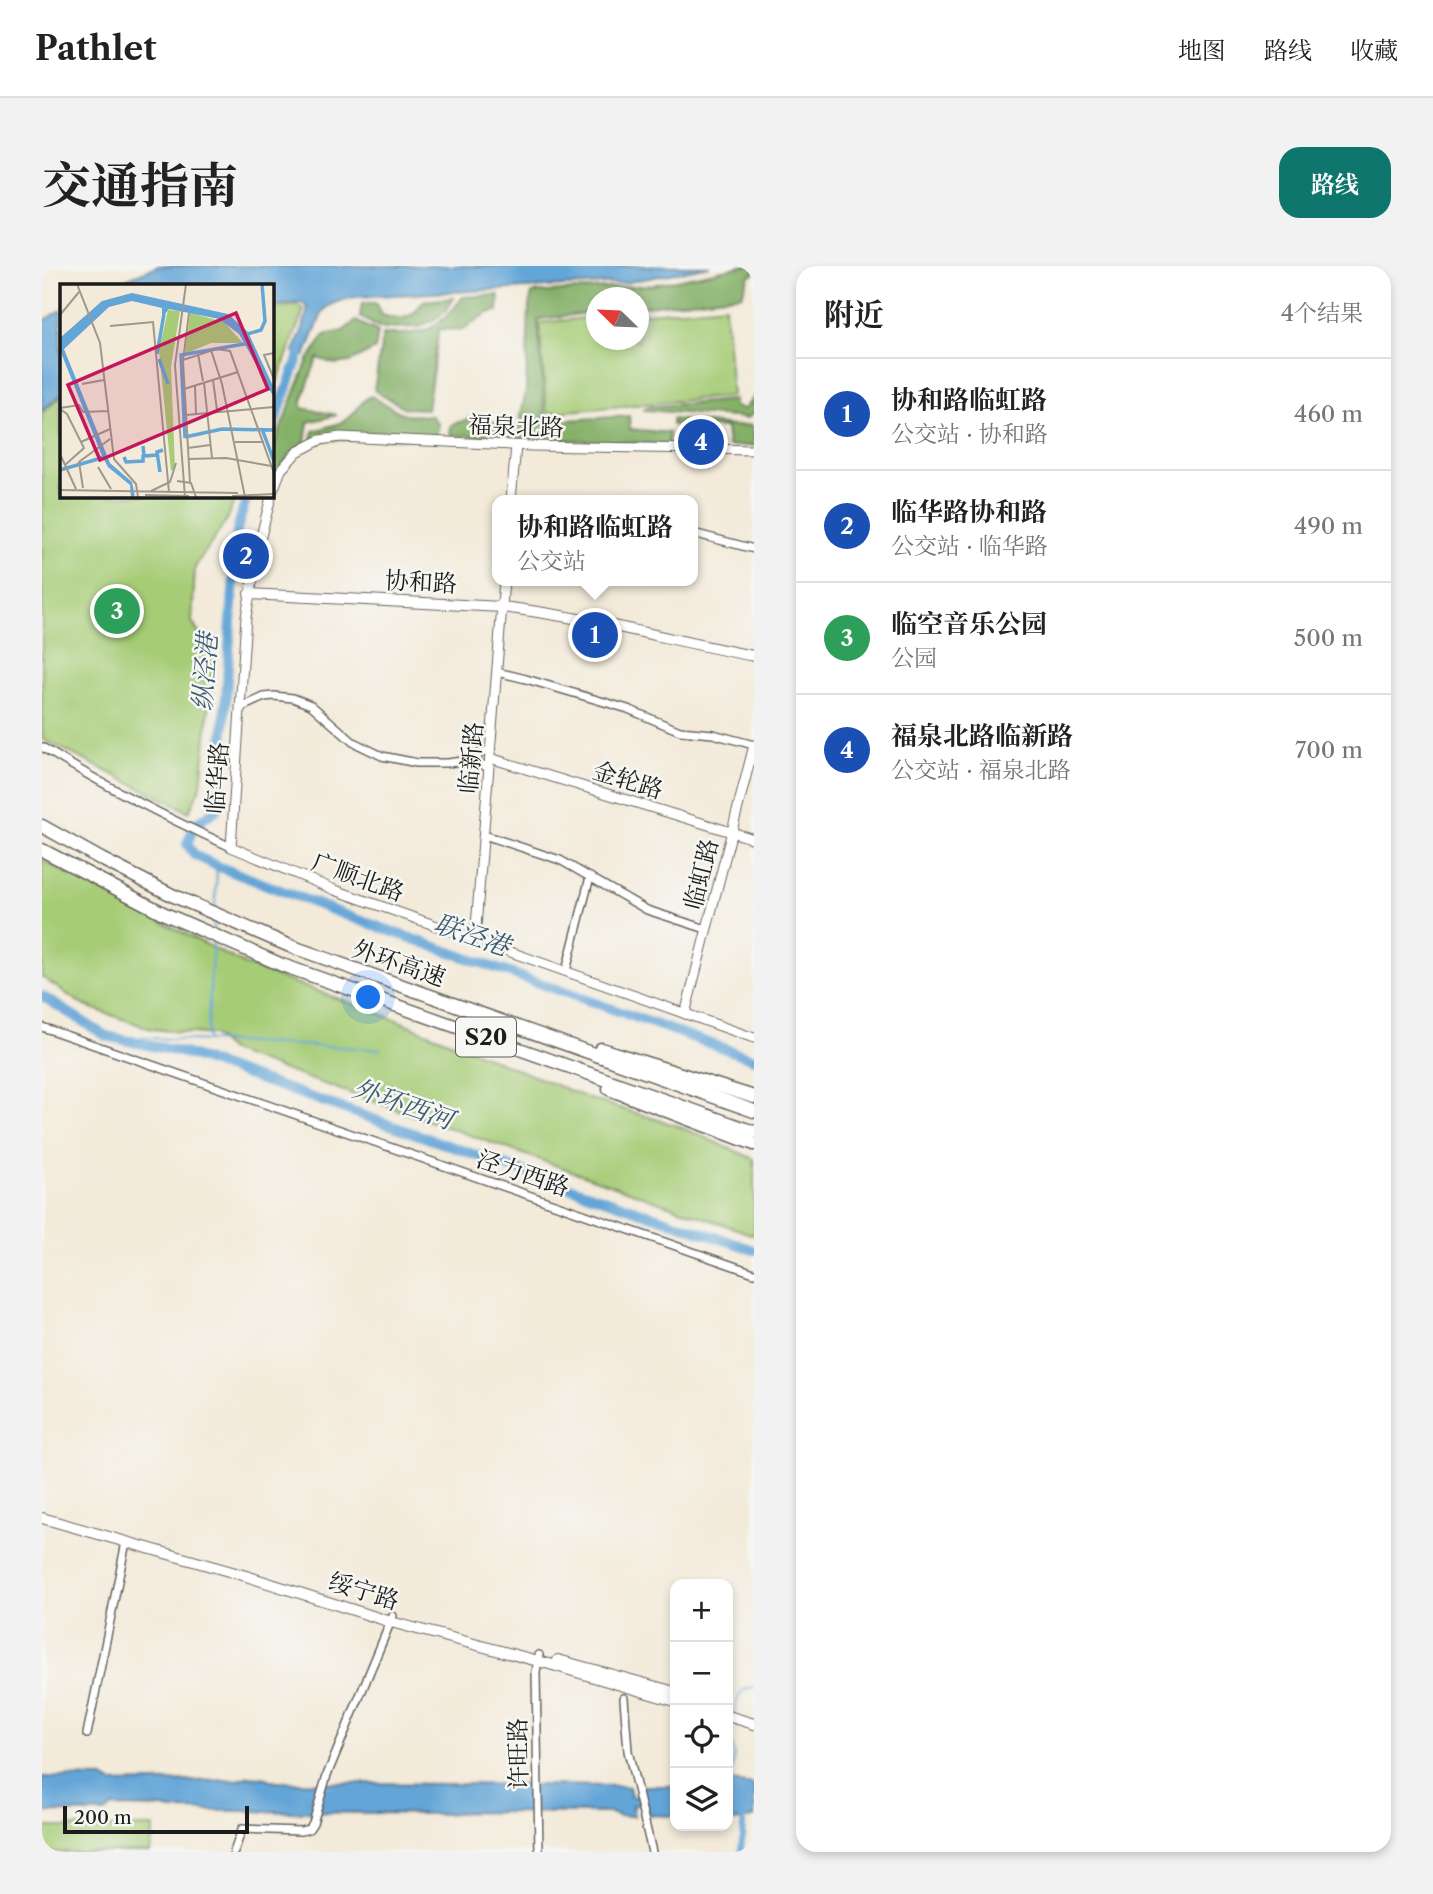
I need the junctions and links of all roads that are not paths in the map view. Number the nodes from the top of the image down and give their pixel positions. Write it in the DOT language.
graph roads {
  1 [pos="516,446"];
  2 [pos="754,450"];
  3 [pos="285,465"];
  4 [pos="273,490"];
  5 [pos="511,495"];
  6 [pos="271,497"];
  7 [pos="698,534"];
  8 [pos="754,549"];
  9 [pos="504,586"];
  10 [pos="248,594"];
  11 [pos="502,607"];
  12 [pos="754,656"];
  13 [pos="497,672"];
  14 [pos="240,708"];
  15 [pos="754,745"];
  16 [pos="42,747"];
  17 [pos="490,754"];
  18 [pos="476,759"];
  19 [pos="489,768"];
  20 [pos="42,826"];
  21 [pos="732,832"];
  22 [pos="484,835"];
  23 [pos="754,839"];
  24 [pos="232,847"];
  25 [pos="42,850"];
  26 [pos="590,877"];
  27 [pos="706,929"];
  28 [pos="475,939"];
  29 [pos="566,971"];
  30 [pos="463,1008"];
  31 [pos="685,1014"];
  32 [pos="42,1027"];
  33 [pos="456,1027"];
  34 [pos="754,1038"];
  35 [pos="751,1096"];
  36 [pos="754,1111"];
  37 [pos="754,1132"];
  38 [pos="754,1145"];
  39 [pos="754,1273"];
  40 [pos="42,1511"];
  41 [pos="42,1518"];
  42 [pos="127,1542"];
  43 [pos="392,1619"];
  44 [pos="538,1658"];
  45 [pos="670,1691"];
  46 [pos="624,1698"];
  47 [pos="670,1699"];
  48 [pos="733,1714"];
  49 [pos="733,1715"];
  50 [pos="754,1717"];
  51 [pos="754,1724"];
  52 [pos="86,1734"];
  53 [pos="234,1852"];
  54 [pos="539,1852"];
  55 [pos="652,1852"];
  1 -- 2 [label="street, 福泉北路"];
  1 -- 3 [label="street, 福泉北路"];
  1 -- 5 [label="street"];
  3 -- 4 [label="street, 临华路"];
  6 -- 10 [label="street, 临华路"];
  7 -- 8 [label="street"];
  9 -- 11 [label="street, 临新路"];
  10 -- 11 [label="main road, 协和路"];
  10 -- 14 [label="street, 临华路"];
  11 -- 12 [label="main road, 协和路"];
  11 -- 13 [label="street, 临新路"];
  13 -- 15 [label="street"];
  13 -- 17 [label="street, 临新路"];
  14 -- 18 [label="street"];
  14 -- 24 [label="street, 临华路"];
  15 -- 21 [label="street, 临虹路"];
  16 -- 24 [label="street, 广顺北路"];
  17 -- 18 [label="street"];
  17 -- 19 [label="street, 临新路"];
  17 -- 21 [label="street, 金轮路"];
  18 -- 19 [label="street"];
  19 -- 22 [label="street, 临新路"];
  20 -- 30 [label="highway, 外环高速 / S20"];
  21 -- 23 [label="street, 金轮路"];
  21 -- 27 [label="street, 临虹路"];
  22 -- 26 [label="street"];
  22 -- 28 [label="street, 临新路"];
  24 -- 28 [label="street, 广顺北路"];
  25 -- 33 [label="highway, 外环高速 / S20"];
  26 -- 27 [label="street"];
  26 -- 29 [label="street"];
  27 -- 31 [label="street, 临虹路"];
  28 -- 29 [label="street, 广顺北路"];
  29 -- 31 [label="street, 广顺北路"];
  30 -- 35 [label="highway"];
  30 -- 36 [label="highway, 外环高速 / S20"];
  31 -- 34 [label="street, 广顺北路"];
  32 -- 39 [label="street, 泾力西路"];
  33 -- 37 [label="highway, 外环高速 / S20"];
  33 -- 38 [label="highway"];
  40 -- 43 [label="main road, 绥宁路"];
  41 -- 42 [label="main road, 绥宁路"];
  42 -- 43 [label="main road, 绥宁路"];
  42 -- 52 [label="street"];
  43 -- 44 [label="main road, 绥宁路"];
  43 -- 53 [label="street"];
  44 -- 45 [label="main road, 绥宁路"];
  44 -- 47 [label="main road, 绥宁路"];
  44 -- 54 [label="street, 许旺路"];
  46 -- 55 [label="street"];
  48 -- 50 [label="main road"];
  49 -- 51 [label="main road"];
}
